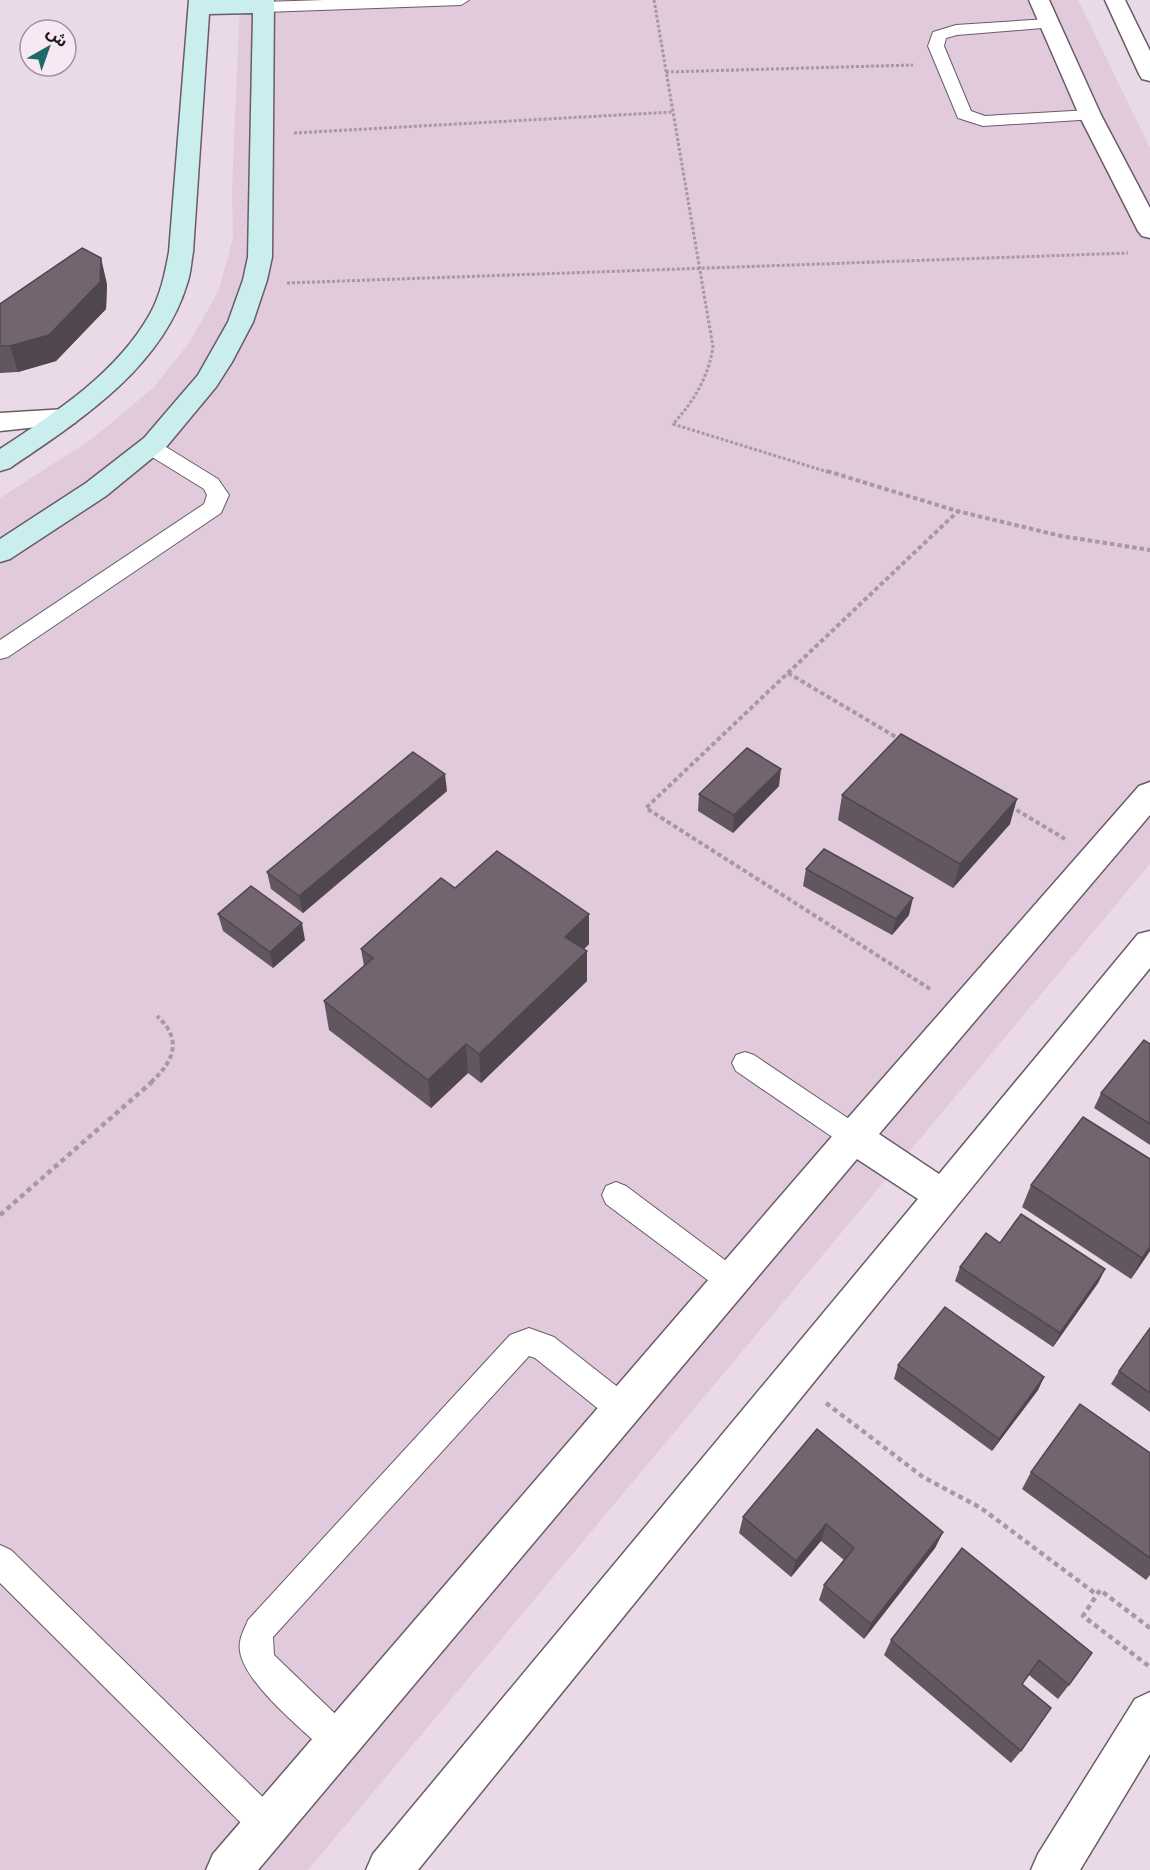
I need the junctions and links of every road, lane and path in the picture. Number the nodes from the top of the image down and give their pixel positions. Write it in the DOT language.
graph roads {
  1 [pos="461,0"];
  2 [pos="654,0"];
  3 [pos="1039,0"];
  4 [pos="1115,0"];
  5 [pos="264,3"];
  6 [pos="199,4"];
  7 [pos="1124,20"];
  8 [pos="1048,24"];
  9 [pos="1150,41"];
  10 [pos="944,64"];
  11 [pos="666,72"];
  12 [pos="1150,74"];
  13 [pos="674,112"];
  14 [pos="1090,115"];
  15 [pos="262,135"];
  16 [pos="1150,231"];
  17 [pos="1138,253"];
  18 [pos="701,268"];
  19 [pos="255,284"];
  20 [pos="66,417"];
  21 [pos="0,422"];
  22 [pos="151,447"];
  23 [pos="0,462"];
  24 [pos="957,511"];
  25 [pos="1150,550"];
  26 [pos="0,552"];
  27 [pos="0,651"];
  28 [pos="788,673"];
  29 [pos="902,741"];
  30 [pos="1150,794"];
  31 [pos="1004,802"];
  32 [pos="1097,858"];
  33 [pos="1150,944"];
  34 [pos="964,1011"];
  35 [pos="158,1016"];
  36 [pos="745,1063"];
  37 [pos="854,1137"];
  38 [pos="616,1195"];
  39 [pos="944,1197"];
  40 [pos="0,1215"];
  41 [pos="731,1281"];
  42 [pos="795,1378"];
  43 [pos="622,1409"];
  44 [pos="0,1561"];
  45 [pos="1096,1594"];
  46 [pos="1150,1628"];
  47 [pos="1150,1667"];
  48 [pos="1150,1714"];
  49 [pos="339,1741"];
  50 [pos="267,1825"];
  51 [pos="230,1870"];
  52 [pos="390,1870"];
  53 [pos="1054,1870"];
  1 -- 5 [label="lane"];
  2 -- 11 [label="path"];
  3 -- 8 [label="street"];
  4 -- 7 [label="street"];
  5 -- 6 [label="main road"];
  5 -- 15 [label="main road"];
  6 -- 20 [label="main road"];
  7 -- 9 [label="street"];
  7 -- 12 [label="street"];
  8 -- 10 [label="lane"];
  8 -- 14 [label="street"];
  10 -- 11 [label="path"];
  10 -- 14 [label="lane"];
  11 -- 13 [label="path"];
  13 -- 15 [label="path"];
  13 -- 18 [label="path"];
  14 -- 16 [label="street"];
  15 -- 19 [label="main road"];
  17 -- 18 [label="path"];
  18 -- 19 [label="path"];
  18 -- 24 [label="path"];
  19 -- 22 [label="main road"];
  20 -- 21 [label="street"];
  20 -- 23 [label="main road"];
  22 -- 26 [label="main road"];
  22 -- 27 [label="lane"];
  24 -- 25 [label="path"];
  24 -- 28 [label="path"];
  28 -- 29 [label="path"];
  28 -- 34 [label="path"];
  30 -- 32 [label="street"];
  31 -- 32 [label="path"];
  32 -- 34 [label="street"];
  33 -- 39 [label="street"];
  34 -- 37 [label="street"];
  35 -- 40 [label="path"];
  36 -- 37 [label="lane"];
  37 -- 39 [label="street"];
  37 -- 41 [label="street"];
  38 -- 41 [label="lane"];
  39 -- 42 [label="street"];
  41 -- 43 [label="street"];
  42 -- 45 [label="path"];
  42 -- 52 [label="street"];
  43 -- 49 [label="street"];
  43 -- 49 [label="lane"];
  44 -- 50 [label="lane"];
  45 -- 46 [label="path"];
  45 -- 47 [label="path"];
  48 -- 53 [label="street"];
  49 -- 50 [label="street"];
  50 -- 51 [label="street"];
}
